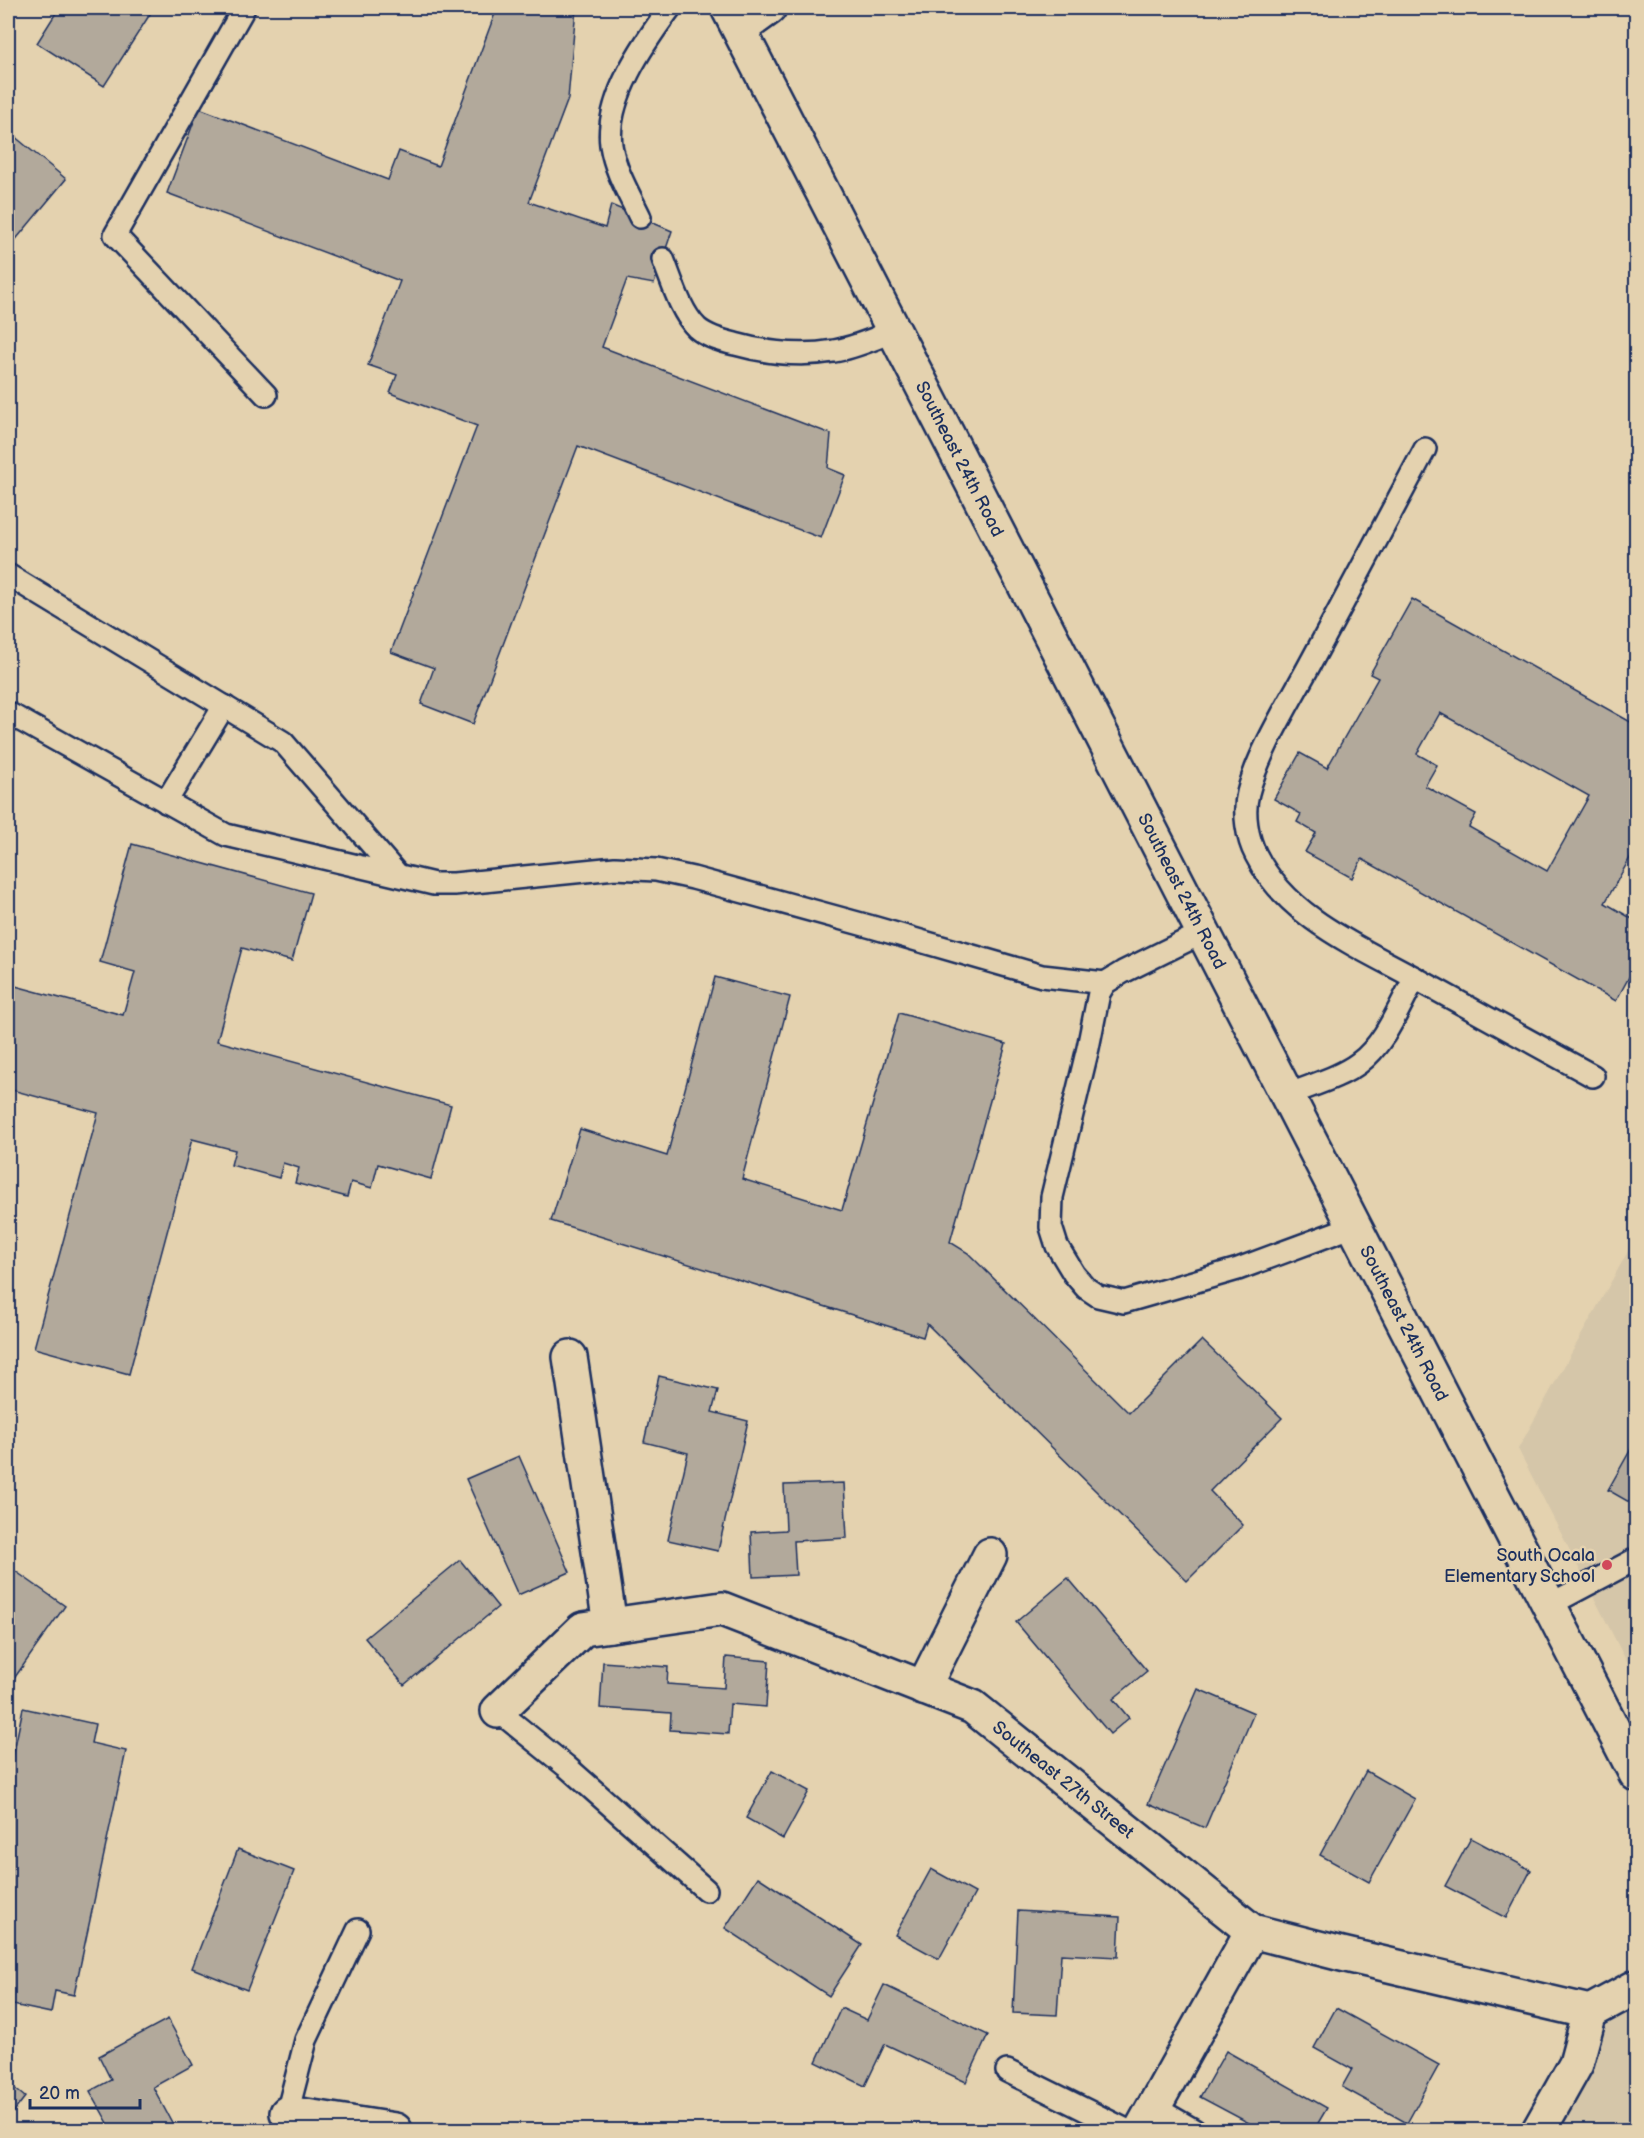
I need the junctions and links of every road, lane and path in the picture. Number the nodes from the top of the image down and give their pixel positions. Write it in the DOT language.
graph roads {
  1 [pos="244,8"];
  2 [pos="670,8"];
  3 [pos="769,8"];
  4 [pos="734,18"];
  5 [pos="640,217"];
  6 [pos="663,259"];
  7 [pos="895,331"];
  8 [pos="266,395"];
  9 [pos="1425,449"];
  10 [pos="8,575"];
  11 [pos="224,706"];
  12 [pos="8,713"];
  13 [pos="166,802"];
  14 [pos="398,874"];
  15 [pos="1204,932"];
  16 [pos="1415,978"];
  17 [pos="1105,983"];
  18 [pos="1593,1076"];
  19 [pos="1288,1095"];
  20 [pos="1354,1226"];
  21 [pos="570,1357"];
  22 [pos="990,1555"];
  23 [pos="1636,1559"];
  24 [pos="1549,1605"];
  25 [pos="610,1625"];
  26 [pos="923,1688"];
  27 [pos="498,1711"];
  28 [pos="1636,1774"];
  29 [pos="706,1890"];
  30 [pos="358,1930"];
  31 [pos="1252,1931"];
  32 [pos="1636,1988"];
  33 [pos="1590,2012"];
  34 [pos="1007,2071"];
  35 [pos="1147,2119"];
  36 [pos="284,2124"];
  37 [pos="395,2130"];
  38 [pos="1126,2130"];
  39 [pos="1194,2130"];
  40 [pos="1539,2130"];
  1 -- 8 [label="lane"];
  2 -- 5 [label="lane"];
  3 -- 4 [label="street"];
  4 -- 7 [label="street, Southeast 24th Road"];
  6 -- 7 [label="lane"];
  7 -- 15 [label="street, Southeast 24th Road"];
  9 -- 16 [label="lane"];
  10 -- 11 [label="lane"];
  11 -- 13 [label="lane"];
  11 -- 14 [label="lane"];
  12 -- 13 [label="lane"];
  13 -- 14 [label="lane"];
  14 -- 17 [label="lane"];
  15 -- 17 [label="lane"];
  15 -- 19 [label="street, Southeast 24th Road"];
  16 -- 18 [label="lane"];
  16 -- 19 [label="lane"];
  17 -- 20 [label="lane"];
  19 -- 20 [label="street, Southeast 24th Road"];
  20 -- 24 [label="street, Southeast 24th Road"];
  21 -- 25 [label="street"];
  22 -- 26 [label="street"];
  23 -- 24 [label="lane"];
  24 -- 28 [label="street, Southeast 24th Road"];
  25 -- 26 [label="street, Southeast 27th Street"];
  25 -- 27 [label="street, Southeast 27th Street"];
  26 -- 31 [label="street, Southeast 27th Street"];
  27 -- 29 [label="lane"];
  30 -- 36 [label="lane"];
  31 -- 33 [label="street, Southeast 27th Street"];
  31 -- 35 [label="street"];
  32 -- 33 [label="street"];
  33 -- 40 [label="street"];
  34 -- 38 [label="lane"];
  35 -- 39 [label="lane"];
  36 -- 37 [label="street"];
}
